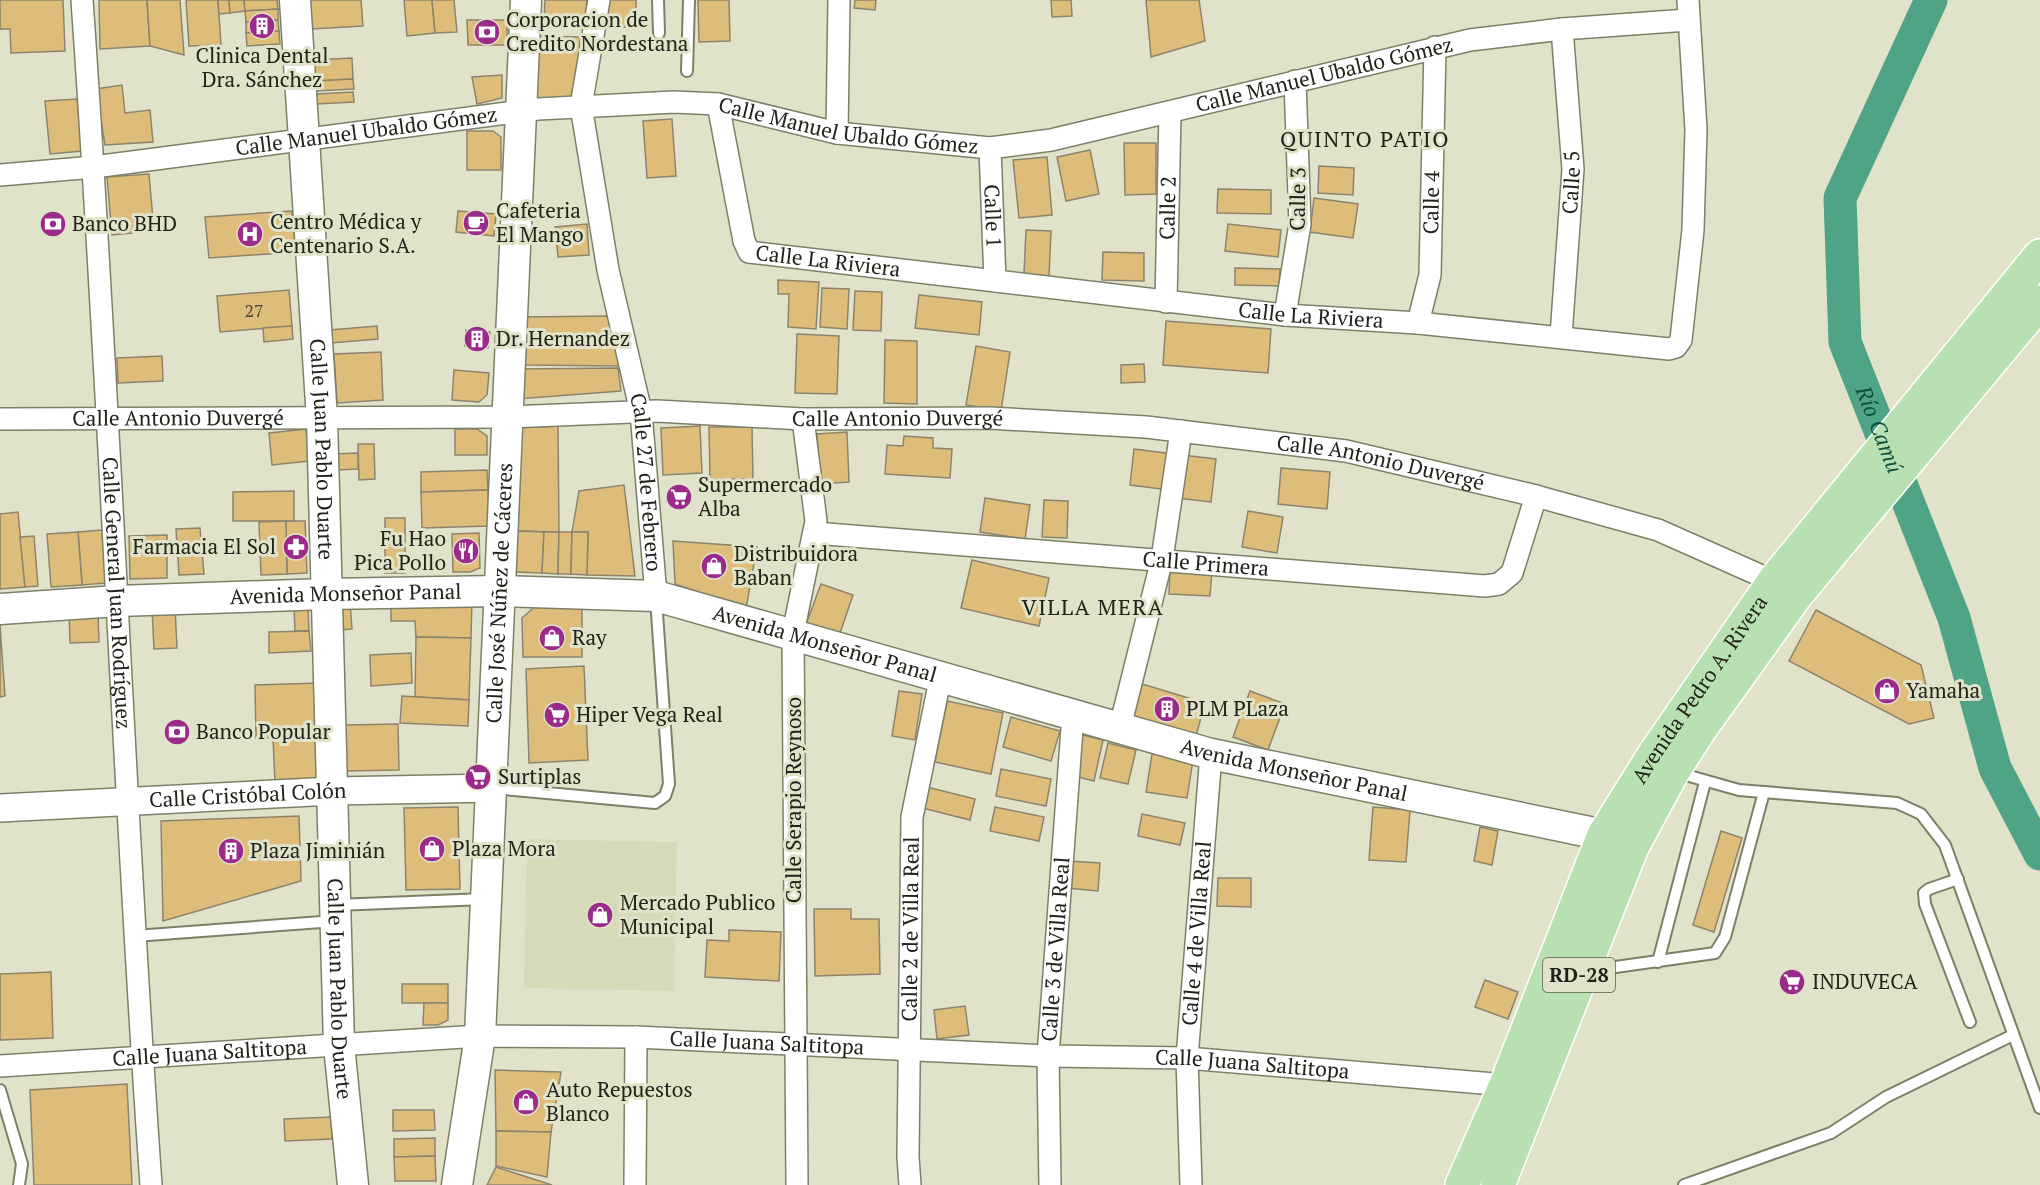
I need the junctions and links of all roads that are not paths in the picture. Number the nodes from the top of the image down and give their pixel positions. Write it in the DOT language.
graph roads {
  1 [pos="82,0"];
  2 [pos="295,0"];
  3 [pos="526,0"];
  4 [pos="599,0"];
  5 [pos="658,0"];
  6 [pos="689,0"];
  7 [pos="839,0"];
  8 [pos="1688,10"];
  9 [pos="1562,29"];
  10 [pos="658,33"];
  11 [pos="1435,47"];
  12 [pos="687,71"];
  13 [pos="1295,81"];
  14 [pos="718,104"];
  15 [pos="581,106"];
  16 [pos="523,111"];
  17 [pos="1170,112"];
  18 [pos="837,133"];
  19 [pos="302,139"];
  20 [pos="990,148"];
  21 [pos="94,167"];
  22 [pos="0,175"];
  23 [pos="2039,257"];
  24 [pos="995,281"];
  25 [pos="1166,302"];
  26 [pos="2040,302"];
  27 [pos="1285,315"];
  28 [pos="1418,322"];
  29 [pos="1561,336"];
  30 [pos="641,412"];
  31 [pos="507,417"];
  32 [pos="0,419"];
  33 [pos="322,419"];
  34 [pos="803,419"];
  35 [pos="106,420"];
  36 [pos="1181,431"];
  37 [pos="1536,496"];
  38 [pos="814,533"];
  39 [pos="1822,544"];
  40 [pos="1162,559"];
  41 [pos="1786,588"];
  42 [pos="498,591"];
  43 [pos="327,594"];
  44 [pos="656,596"];
  45 [pos="117,601"];
  46 [pos="0,609"];
  47 [pos="793,633"];
  48 [pos="941,675"];
  49 [pos="1073,715"];
  50 [pos="1120,727"];
  51 [pos="1211,754"];
  52 [pos="1664,763"];
  53 [pos="1705,782"];
  54 [pos="493,788"];
  55 [pos="333,791"];
  56 [pos="1764,792"];
  57 [pos="127,802"];
  58 [pos="0,808"];
  59 [pos="1618,841"];
  60 [pos="1958,879"];
  61 [pos="484,899"];
  62 [pos="336,913"];
  63 [pos="135,936"];
  64 [pos="1658,962"];
  65 [pos="1581,972"];
  66 [pos="1970,1022"];
  67 [pos="2013,1035"];
  68 [pos="480,1036"];
  69 [pos="636,1037"];
  70 [pos="796,1044"];
  71 [pos="339,1045"];
  72 [pos="909,1049"];
  73 [pos="1048,1056"];
  74 [pos="1187,1058"];
  75 [pos="142,1059"];
  76 [pos="0,1066"];
  77 [pos="0,1090"];
  78 [pos="1519,1090"];
  79 [pos="2040,1108"];
  80 [pos="20,1185"];
  81 [pos="151,1185"];
  82 [pos="353,1185"];
  83 [pos="457,1185"];
  84 [pos="635,1185"];
  85 [pos="796,1185"];
  86 [pos="910,1185"];
  87 [pos="1050,1185"];
  88 [pos="1191,1185"];
  89 [pos="1462,1185"];
  90 [pos="1498,1185"];
  91 [pos="1684,1185"];
  1 -- 21 [label="street, Calle General Juan Rodríguez"];
  2 -- 19 [label="main road, Calle Juan Pablo Duarte"];
  3 -- 16 [label="main road, Calle José Núñez de Cáceres"];
  4 -- 15 [label="street, Calle 27 de Febrero"];
  5 -- 10 [label="lane"];
  6 -- 12 [label="lane"];
  7 -- 18 [label="street"];
  8 -- 9 [label="street, Calle Manuel Ubaldo Gómez"];
  8 -- 29 [label="street, Calle La Riviera"];
  9 -- 11 [label="street, Calle Manuel Ubaldo Gómez"];
  9 -- 29 [label="street, Calle 5"];
  11 -- 13 [label="street, Calle Manuel Ubaldo Gómez"];
  11 -- 28 [label="street, Calle 4"];
  13 -- 17 [label="street, Calle Manuel Ubaldo Gómez"];
  13 -- 27 [label="street, Calle 3"];
  14 -- 15 [label="street, Calle Manuel Ubaldo Gómez"];
  14 -- 18 [label="street, Calle Manuel Ubaldo Gómez"];
  14 -- 24 [label="street, Calle La Riviera"];
  15 -- 16 [label="street, Calle Manuel Ubaldo Gómez"];
  15 -- 30 [label="street, Calle 27 de Febrero"];
  16 -- 19 [label="street, Calle Manuel Ubaldo Gómez"];
  16 -- 31 [label="main road, Calle José Núñez de Cáceres"];
  17 -- 20 [label="street, Calle Manuel Ubaldo Gómez"];
  17 -- 25 [label="street, Calle 2"];
  18 -- 20 [label="street, Calle Manuel Ubaldo Gómez"];
  19 -- 21 [label="street, Calle Manuel Ubaldo Gómez"];
  19 -- 33 [label="main road, Calle Juan Pablo Duarte"];
  20 -- 24 [label="street, Calle 1"];
  21 -- 22 [label="street, Calle Manuel Ubaldo Gómez"];
  21 -- 35 [label="street, Calle General Juan Rodríguez"];
  23 -- 39 [label="main road, Avenida Pedro A. Rivera / RD-28"];
  24 -- 25 [label="street, Calle La Riviera"];
  25 -- 27 [label="street, Calle La Riviera"];
  26 -- 39 [label="main road, Avenida Pedro A. Rivera / RD-28"];
  27 -- 28 [label="street, Calle La Riviera"];
  28 -- 29 [label="street, Calle La Riviera"];
  30 -- 31 [label="street, Calle Antonio Duvergé"];
  30 -- 34 [label="street, Calle Antonio Duvergé"];
  30 -- 44 [label="street, Calle 27 de Febrero"];
  31 -- 33 [label="street, Calle Antonio Duvergé"];
  31 -- 42 [label="main road, Calle José Núñez de Cáceres"];
  32 -- 35 [label="street, Calle Antonio Duvergé"];
  33 -- 35 [label="street, Calle Antonio Duvergé"];
  33 -- 43 [label="main road, Calle Juan Pablo Duarte"];
  34 -- 36 [label="street, Calle Antonio Duvergé"];
  34 -- 38 [label="street, Calle Serapio Reynoso"];
  35 -- 45 [label="street, Calle General Juan Rodríguez"];
  36 -- 37 [label="street, Calle Antonio Duvergé"];
  36 -- 40 [label="street"];
  37 -- 40 [label="street, Calle Primera"];
  37 -- 41 [label="street, Calle Antonio Duvergé"];
  38 -- 40 [label="street, Calle Primera"];
  38 -- 47 [label="street, Calle Serapio Reynoso"];
  39 -- 41 [label="main road, Avenida Pedro A. Rivera / RD-28"];
  40 -- 50 [label="street"];
  41 -- 52 [label="main road, Avenida Pedro A. Rivera / RD-28"];
  42 -- 43 [label="main road, Avenida Monseñor Panal"];
  42 -- 44 [label="main road, Avenida Monseñor Panal"];
  42 -- 54 [label="main road, Calle José Núñez de Cáceres"];
  43 -- 45 [label="main road, Avenida Monseñor Panal"];
  43 -- 55 [label="main road, Calle Juan Pablo Duarte"];
  44 -- 47 [label="main road, Avenida Monseñor Panal"];
  44 -- 54 [label="lane, Calle 27 de Febrero"];
  45 -- 46 [label="main road, Avenida Monseñor Panal"];
  45 -- 57 [label="street, Calle General Juan Rodríguez"];
  47 -- 48 [label="main road, Avenida Monseñor Panal"];
  47 -- 70 [label="street, Calle Serapio Reynoso"];
  48 -- 49 [label="main road, Avenida Monseñor Panal"];
  48 -- 72 [label="street, Calle 2 de Villa Real"];
  49 -- 50 [label="main road, Avenida Monseñor Panal"];
  49 -- 73 [label="street, Calle 3 de Villa Real"];
  50 -- 51 [label="main road, Avenida Monseñor Panal"];
  51 -- 59 [label="main road, Avenida Monseñor Panal"];
  51 -- 74 [label="street, Calle 4 de Villa Real"];
  52 -- 53 [label="lane"];
  52 -- 59 [label="main road, Avenida Pedro A. Rivera / RD-28"];
  53 -- 56 [label="lane"];
  53 -- 64 [label="lane"];
  54 -- 55 [label="street, Calle Cristóbal Colón"];
  54 -- 61 [label="main road, Calle José Núñez de Cáceres"];
  55 -- 57 [label="street, Calle Cristóbal Colón"];
  55 -- 62 [label="main road, Calle Juan Pablo Duarte"];
  56 -- 60 [label="lane"];
  56 -- 64 [label="lane"];
  57 -- 58 [label="street, Calle Cristóbal Colón"];
  57 -- 63 [label="street, Calle General Juan Rodríguez"];
  59 -- 65 [label="main road, Avenida Pedro A. Rivera / RD-28"];
  59 -- 78 [label="main road, Avenida Pedro A. Rivera / RD-28"];
  60 -- 66 [label="lane"];
  60 -- 67 [label="lane"];
  61 -- 62 [label="lane"];
  61 -- 68 [label="main road, Calle José Núñez de Cáceres"];
  62 -- 63 [label="lane"];
  62 -- 71 [label="main road, Calle Juan Pablo Duarte"];
  63 -- 75 [label="street, Calle General Juan Rodríguez"];
  64 -- 65 [label="lane"];
  65 -- 78 [label="main road, Avenida Pedro A. Rivera / RD-28"];
  67 -- 79 [label="lane"];
  67 -- 91 [label="lane"];
  68 -- 69 [label="street, Calle Juana Saltitopa"];
  68 -- 71 [label="street, Calle Juana Saltitopa"];
  68 -- 83 [label="main road, Calle José Núñez de Cáceres"];
  69 -- 70 [label="street, Calle Juana Saltitopa"];
  69 -- 84 [label="street"];
  70 -- 72 [label="street, Calle Juana Saltitopa"];
  70 -- 85 [label="street, Calle Serapio Reynoso"];
  71 -- 75 [label="street, Calle Juana Saltitopa"];
  71 -- 82 [label="main road, Calle Juan Pablo Duarte"];
  72 -- 73 [label="street, Calle Juana Saltitopa"];
  72 -- 86 [label="street, Calle 2 de Villa Real"];
  73 -- 74 [label="street, Calle Juana Saltitopa"];
  73 -- 87 [label="street, Calle 3 de Villa Real"];
  74 -- 78 [label="street, Calle Juana Saltitopa"];
  74 -- 88 [label="street, Calle 4 de Villa Real"];
  75 -- 76 [label="street, Calle Juana Saltitopa"];
  75 -- 81 [label="street, Calle General Juan Rodríguez"];
  77 -- 80 [label="lane"];
  78 -- 89 [label="main road, Avenida Pedro A. Rivera / RD-28"];
  78 -- 90 [label="main road, Avenida Pedro A. Rivera / RD-28"];
}
